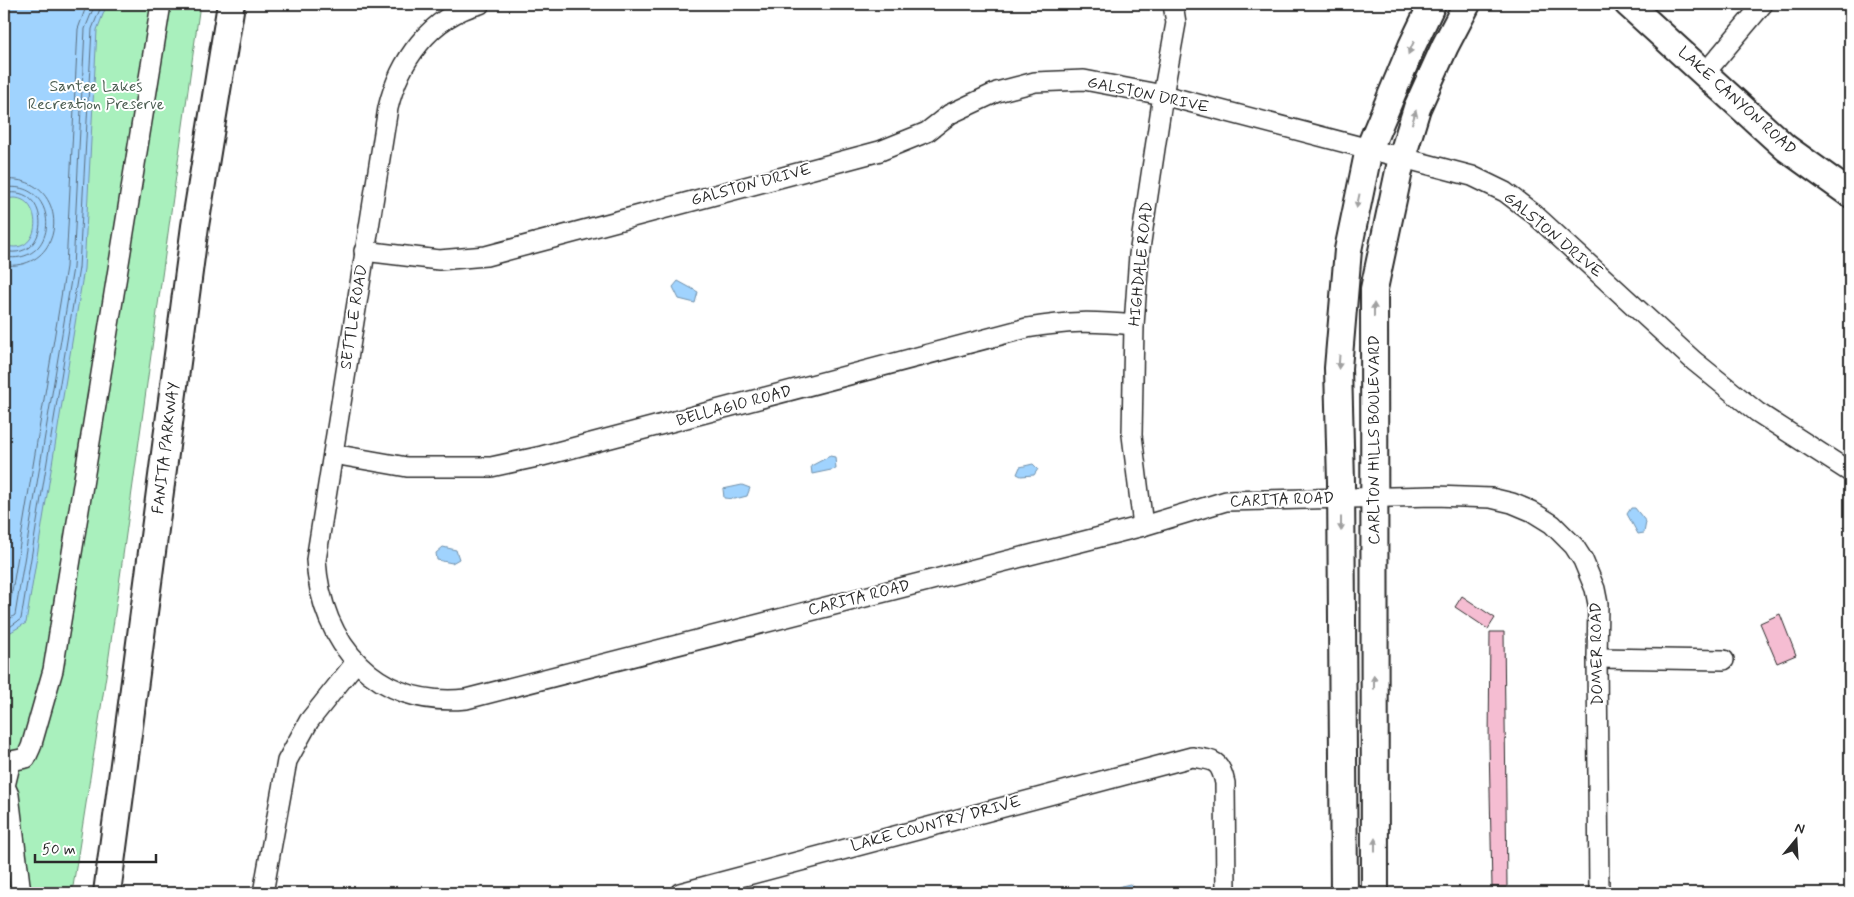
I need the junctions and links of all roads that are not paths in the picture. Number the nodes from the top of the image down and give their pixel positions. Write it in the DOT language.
graph roads {
  1 [pos="161,4"];
  2 [pos="230,4"];
  3 [pos="480,4"];
  4 [pos="1173,4"];
  5 [pos="1432,4"];
  6 [pos="1467,4"];
  7 [pos="1628,4"];
  8 [pos="1763,4"];
  9 [pos="452,9"];
  10 [pos="1705,73"];
  11 [pos="1162,96"];
  12 [pos="1369,149"];
  13 [pos="1402,157"];
  14 [pos="1850,194"];
  15 [pos="364,251"];
  16 [pos="1134,325"];
  17 [pos="332,454"];
  18 [pos="1850,472"];
  19 [pos="1340,498"];
  20 [pos="1373,498"];
  21 [pos="1143,526"];
  22 [pos="1598,658"];
  23 [pos="1724,660"];
  24 [pos="356,662"];
  25 [pos="21,893"];
  26 [pos="107,893"];
  27 [pos="263,893"];
  28 [pos="680,893"];
  29 [pos="1226,893"];
  30 [pos="1344,893"];
  31 [pos="1375,893"];
  32 [pos="1599,893"];
  1 -- 25 [label="street"];
  2 -- 26 [label="street, FANITA PARKWAY"];
  3 -- 9 [label="street, SETTLE ROAD"];
  4 -- 11 [label="street, HIGHDALE ROAD"];
  5 -- 12 [label="street, CARLTON HILLS BOULEVARD, one-way"];
  13 -- 6 [label="street, CARLTON HILLS BOULEVARD, one-way"];
  7 -- 10 [label="street, LAKE CANYON ROAD"];
  8 -- 10 [label="street"];
  9 -- 15 [label="street, SETTLE ROAD"];
  10 -- 14 [label="street, LAKE CANYON ROAD"];
  11 -- 12 [label="street, GALSTON DRIVE"];
  11 -- 15 [label="street, GALSTON DRIVE"];
  11 -- 16 [label="street, HIGHDALE ROAD"];
  12 -- 13 [label="street, GALSTON DRIVE"];
  12 -- 19 [label="street, CARLTON HILLS BOULEVARD, one-way"];
  13 -- 18 [label="street, GALSTON DRIVE"];
  20 -- 13 [label="street, CARLTON HILLS BOULEVARD, one-way"];
  15 -- 17 [label="street, SETTLE ROAD"];
  16 -- 17 [label="street, BELLAGIO ROAD"];
  16 -- 21 [label="street, HIGHDALE ROAD"];
  17 -- 24 [label="street, SETTLE ROAD"];
  19 -- 20 [label="street, CARITA ROAD"];
  19 -- 21 [label="street, CARITA ROAD"];
  19 -- 30 [label="street, CARLTON HILLS BOULEVARD, one-way"];
  20 -- 22 [label="street, DOMER ROAD"];
  31 -- 20 [label="street, CARLTON HILLS BOULEVARD, one-way"];
  21 -- 24 [label="street, CARITA ROAD"];
  22 -- 23 [label="street"];
  22 -- 32 [label="street, DOMER ROAD"];
  24 -- 27 [label="street"];
  28 -- 29 [label="street, LAKE COUNTRY DRIVE"];
}
